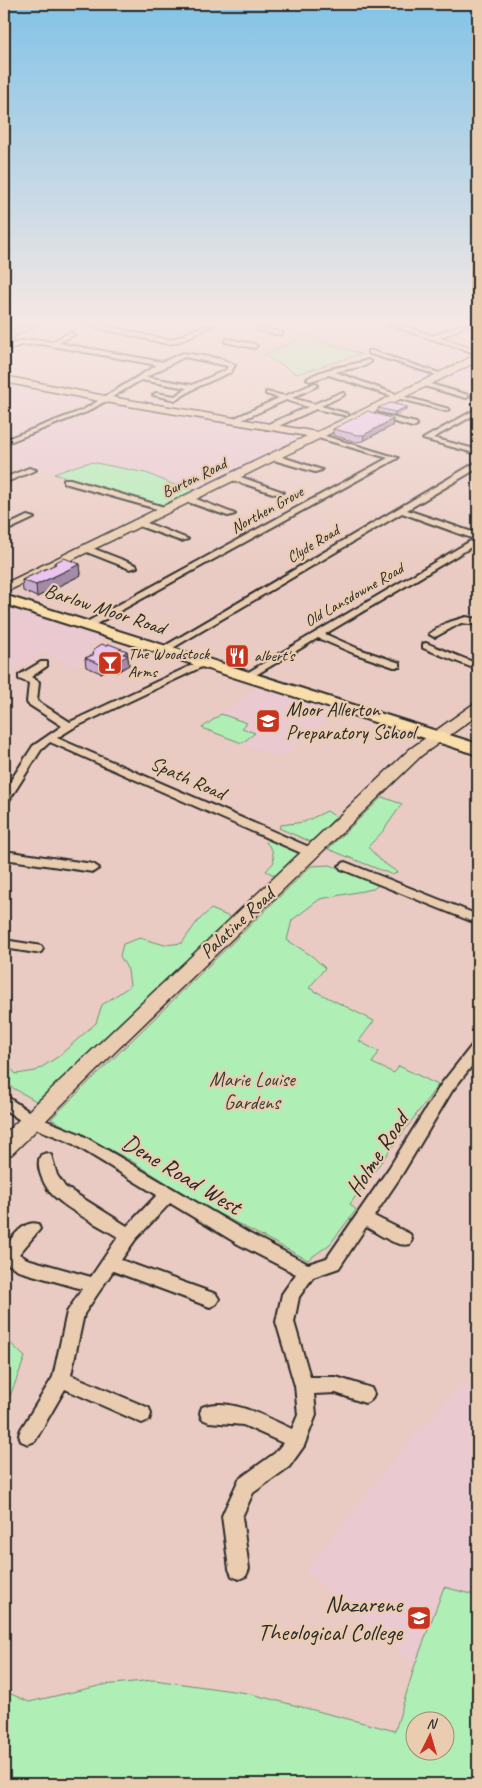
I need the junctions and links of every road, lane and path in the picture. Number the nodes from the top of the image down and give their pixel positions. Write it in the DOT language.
graph roads {
  1 [pos="87,408"];
  2 [pos="159,408"];
  3 [pos="261,408"];
  4 [pos="311,408"];
  5 [pos="325,408"];
  6 [pos="374,408"];
  7 [pos="478,410"];
  8 [pos="366,413"];
  9 [pos="346,414"];
  10 [pos="232,421"];
  11 [pos="413,425"];
  12 [pos="269,427"];
  13 [pos="318,435"];
  14 [pos="6,440"];
  15 [pos="478,452"];
  16 [pos="273,457"];
  17 [pos="478,465"];
  18 [pos="32,470"];
  19 [pos="318,470"];
  20 [pos="232,478"];
  21 [pos="4,481"];
  22 [pos="67,481"];
  23 [pos="279,492"];
  24 [pos="188,499"];
  25 [pos="167,509"];
  26 [pos="400,510"];
  27 [pos="231,514"];
  28 [pos="30,518"];
  29 [pos="139,523"];
  30 [pos="4,530"];
  31 [pos="184,539"];
  32 [pos="478,539"];
  33 [pos="86,549"];
  34 [pos="133,567"];
  35 [pos="4,589"];
  36 [pos="4,599"];
  37 [pos="478,622"];
  38 [pos="86,626"];
  39 [pos="317,634"];
  40 [pos="434,634"];
  41 [pos="426,646"];
  42 [pos="162,650"];
  43 [pos="203,663"];
  44 [pos="44,664"];
  45 [pos="397,665"];
  46 [pos="478,667"];
  47 [pos="245,677"];
  48 [pos="478,708"];
  49 [pos="69,726"];
  50 [pos="436,737"];
  51 [pos="49,738"];
  52 [pos="478,750"];
  53 [pos="4,800"];
  54 [pos="312,853"];
  55 [pos="4,855"];
  56 [pos="345,866"];
  57 [pos="93,868"];
  58 [pos="478,920"];
  59 [pos="4,944"];
  60 [pos="36,949"];
  61 [pos="478,1048"];
  62 [pos="4,1102"];
  63 [pos="32,1121"];
  64 [pos="4,1148"];
  65 [pos="46,1159"];
  66 [pos="169,1193"];
  67 [pos="364,1218"];
  68 [pos="32,1229"];
  69 [pos="129,1235"];
  70 [pos="404,1239"];
  71 [pos="110,1262"];
  72 [pos="307,1272"];
  73 [pos="93,1285"];
  74 [pos="210,1299"];
  75 [pos="60,1379"];
  76 [pos="304,1386"];
  77 [pos="365,1394"];
  78 [pos="209,1413"];
  79 [pos="142,1414"];
  80 [pos="28,1435"];
  81 [pos="297,1440"];
  82 [pos="239,1569"];
  1 -- 14 [label="street"];
  2 -- 10 [label="street"];
  3 -- 10 [label="street"];
  4 -- 12 [label="street"];
  5 -- 9 [label="street"];
  6 -- 8 [label="street, Burton Road"];
  7 -- 15 [label="street"];
  8 -- 11 [label="street"];
  8 -- 13 [label="street, Burton Road"];
  10 -- 12 [label="street"];
  12 -- 13 [label="street"];
  13 -- 16 [label="street, Burton Road"];
  13 -- 38 [label="street, Northen Grove"];
  16 -- 19 [label="street"];
  16 -- 20 [label="street, Burton Road"];
  17 -- 26 [label="street, Clyde Road"];
  18 -- 21 [label="street"];
  20 -- 23 [label="street"];
  20 -- 24 [label="street, Burton Road"];
  22 -- 25 [label="street"];
  24 -- 25 [label="street, Burton Road"];
  24 -- 27 [label="street"];
  25 -- 29 [label="street, Burton Road"];
  26 -- 32 [label="street"];
  26 -- 42 [label="street, Clyde Road"];
  28 -- 30 [label="street"];
  29 -- 31 [label="street"];
  29 -- 33 [label="street, Burton Road"];
  32 -- 39 [label="street, Old Lansdowne Road"];
  33 -- 34 [label="street"];
  33 -- 35 [label="street, Burton Road"];
  36 -- 38 [label="main road, Barlow Moor Road"];
  37 -- 40 [label="street"];
  38 -- 42 [label="main road, Barlow Moor Road"];
  39 -- 45 [label="street"];
  39 -- 47 [label="street, Old Lansdowne Road"];
  41 -- 46 [label="street"];
  42 -- 43 [label="main road, Barlow Moor Road"];
  43 -- 47 [label="main road, Barlow Moor Road"];
  43 -- 49 [label="street"];
  44 -- 49 [label="street"];
  47 -- 50 [label="main road, Barlow Moor Road"];
  48 -- 50 [label="street, Palatine Road"];
  49 -- 51 [label="street"];
  50 -- 52 [label="main road, Barlow Moor Road"];
  50 -- 54 [label="street, Palatine Road"];
  51 -- 53 [label="street"];
  51 -- 54 [label="street, Spath Road"];
  54 -- 63 [label="street, Palatine Road"];
  55 -- 57 [label="street"];
  56 -- 58 [label="street"];
  59 -- 60 [label="street"];
  61 -- 67 [label="street, Holme Road"];
  62 -- 63 [label="street, Dene Road West"];
  63 -- 64 [label="street, Palatine Road"];
  63 -- 66 [label="street, Dene Road West"];
  65 -- 69 [label="street"];
  66 -- 69 [label="street"];
  66 -- 72 [label="street, Dene Road West"];
  67 -- 70 [label="street"];
  67 -- 72 [label="street, Holme Road"];
  68 -- 73 [label="street"];
  69 -- 71 [label="street"];
  71 -- 73 [label="street"];
  71 -- 74 [label="street"];
  72 -- 76 [label="street"];
  73 -- 75 [label="street"];
  75 -- 79 [label="street"];
  75 -- 80 [label="street"];
  76 -- 77 [label="street"];
  76 -- 81 [label="street"];
  78 -- 81 [label="street"];
  81 -- 82 [label="street"];
}
